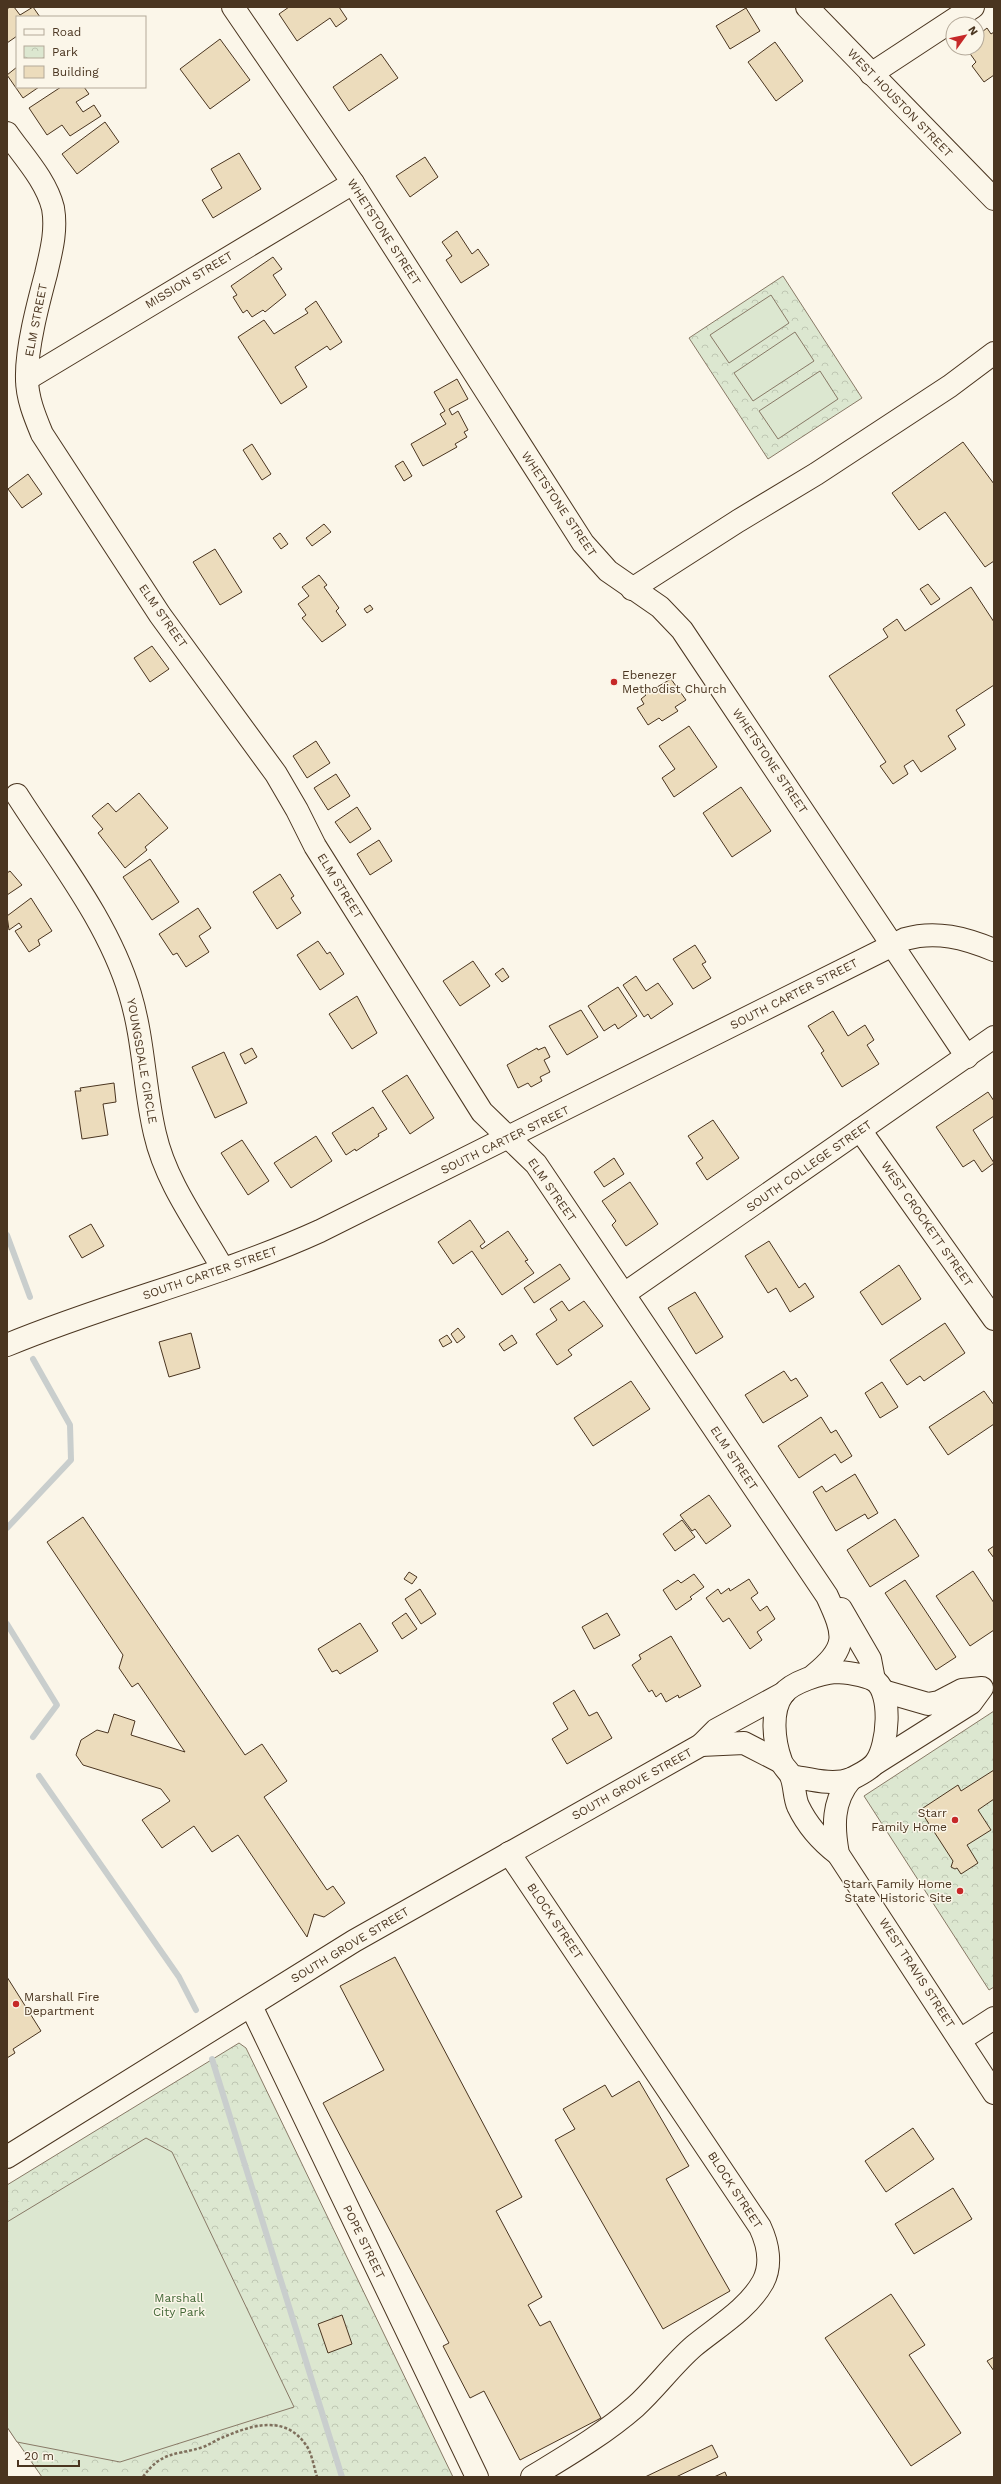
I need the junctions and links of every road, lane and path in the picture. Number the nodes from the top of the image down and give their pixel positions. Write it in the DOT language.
graph roads {
  1 [pos="233,7"];
  2 [pos="807,7"];
  3 [pos="973,7"];
  4 [pos="871,74"];
  5 [pos="7,133"];
  6 [pos="353,183"];
  7 [pos="994,199"];
  8 [pos="994,353"];
  9 [pos="27,379"];
  10 [pos="632,589"];
  11 [pos="16,795"];
  12 [pos="892,945"];
  13 [pos="994,950"];
  14 [pos="994,1037"];
  15 [pos="967,1057"];
  16 [pos="860,1130"];
  17 [pos="511,1138"];
  18 [pos="223,1269"];
  19 [pos="624,1294"];
  20 [pos="994,1319"];
  21 [pos="7,1345"];
  22 [pos="827,1596"];
  23 [pos="814,1675"];
  24 [pos="988,1684"];
  25 [pos="878,1685"];
  26 [pos="784,1693"];
  27 [pos="701,1746"];
  28 [pos="876,1763"];
  29 [pos="786,1769"];
  30 [pos="851,1779"];
  31 [pos="510,1853"];
  32 [pos="838,1854"];
  33 [pos="251,2006"];
  34 [pos="994,2018"];
  35 [pos="960,2040"];
  36 [pos="994,2093"];
  37 [pos="7,2157"];
  38 [pos="143,2477"];
  39 [pos="317,2477"];
  40 [pos="477,2477"];
  41 [pos="532,2477"];
  1 -- 6 [label="street, WHETSTONE STREET"];
  2 -- 4 [label="street, WEST HOUSTON STREET"];
  3 -- 4 [label="street"];
  4 -- 7 [label="street, WEST HOUSTON STREET"];
  5 -- 9 [label="street, ELM STREET"];
  6 -- 9 [label="street, MISSION STREET"];
  6 -- 10 [label="street, WHETSTONE STREET"];
  8 -- 10 [label="street"];
  9 -- 17 [label="street, ELM STREET"];
  10 -- 12 [label="street, WHETSTONE STREET"];
  11 -- 18 [label="street, YOUNGSDALE CIRCLE"];
  12 -- 13 [label="street, SOUTH CARTER STREET"];
  12 -- 15 [label="street, WHETSTONE STREET"];
  12 -- 17 [label="street, SOUTH CARTER STREET"];
  14 -- 15 [label="street, SOUTH COLLEGE STREET"];
  15 -- 16 [label="street, SOUTH COLLEGE STREET"];
  16 -- 19 [label="street, SOUTH COLLEGE STREET"];
  16 -- 20 [label="street, WEST CROCKETT STREET"];
  17 -- 18 [label="street, SOUTH CARTER STREET"];
  17 -- 19 [label="street, ELM STREET"];
  18 -- 21 [label="street, SOUTH CARTER STREET"];
  19 -- 22 [label="street, ELM STREET"];
  22 -- 23 [label="street, ELM STREET"];
  22 -- 25 [label="street, ELM STREET"];
  23 -- 25 [label="street"];
  23 -- 26 [label="street"];
  24 -- 25 [label="street"];
  24 -- 28 [label="street"];
  25 -- 28 [label="street"];
  26 -- 27 [label="street, SOUTH GROVE STREET"];
  26 -- 29 [label="street"];
  27 -- 29 [label="street, SOUTH GROVE STREET"];
  27 -- 31 [label="street, SOUTH GROVE STREET"];
  28 -- 30 [label="street"];
  29 -- 30 [label="street"];
  29 -- 32 [label="street, WEST TRAVIS STREET"];
  30 -- 32 [label="street, WEST TRAVIS STREET"];
  31 -- 33 [label="street, SOUTH GROVE STREET"];
  31 -- 41 [label="street, BLOCK STREET"];
  32 -- 35 [label="street, WEST TRAVIS STREET"];
  33 -- 37 [label="street, SOUTH GROVE STREET"];
  33 -- 40 [label="street, POPE STREET"];
  34 -- 35 [label="street"];
  35 -- 36 [label="street, WEST TRAVIS STREET"];
  38 -- 39 [label="path"];
}
